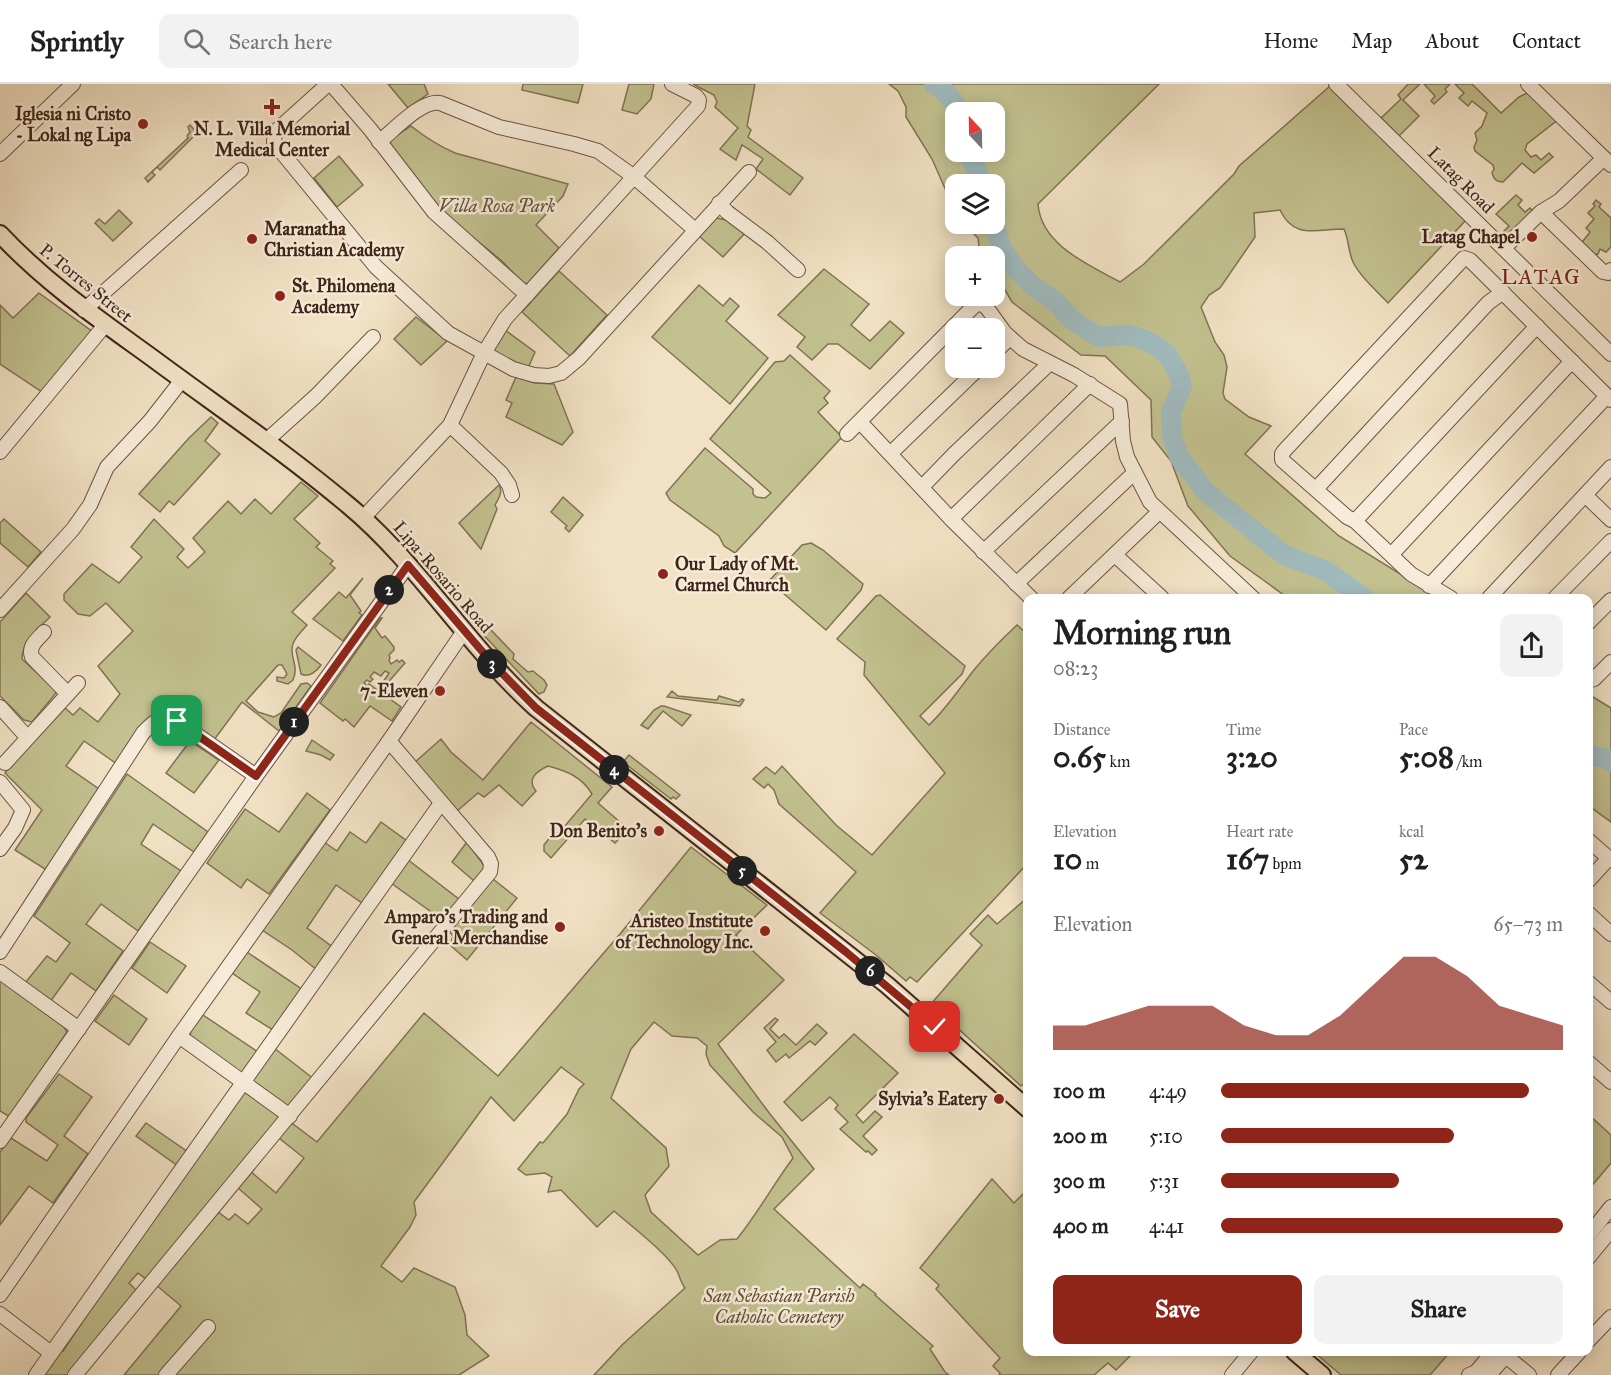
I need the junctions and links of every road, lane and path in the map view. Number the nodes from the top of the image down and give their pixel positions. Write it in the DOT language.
graph roads {
  1 [pos="73,84"];
  2 [pos="329,84"];
  3 [pos="672,84"];
  4 [pos="1336,84"];
  5 [pos="1528,84"];
  6 [pos="379,142"];
  7 [pos="0,154"];
  8 [pos="1608,160"];
  9 [pos="241,170"];
  10 [pos="749,172"];
  11 [pos="633,176"];
  12 [pos="719,203"];
  13 [pos="1541,213"];
  14 [pos="694,229"];
  15 [pos="0,234"];
  16 [pos="1504,248"];
  17 [pos="798,270"];
  18 [pos="1611,270"];
  19 [pos="1503,292"];
  20 [pos="527,296"];
  21 [pos="84,310"];
  22 [pos="105,325"];
  23 [pos="1537,326"];
  24 [pos="373,337"];
  25 [pos="1010,338"];
  26 [pos="1005,343"];
  27 [pos="484,353"];
  28 [pos="1611,354"];
  29 [pos="152,358"];
  30 [pos="1572,360"];
  31 [pos="1050,363"];
  32 [pos="969,378"];
  33 [pos="182,380"];
  34 [pos="1090,384"];
  35 [pos="1609,398"];
  36 [pos="1122,421"];
  37 [pos="860,422"];
  38 [pos="450,425"];
  39 [pos="847,434"];
  40 [pos="266,441"];
  41 [pos="0,452"];
  42 [pos="891,453"];
  43 [pos="1611,467"];
  44 [pos="1134,473"];
  45 [pos="922,487"];
  46 [pos="1316,489"];
  47 [pos="513,495"];
  48 [pos="1585,495"];
  49 [pos="1159,512"];
  50 [pos="363,519"];
  51 [pos="951,519"];
  52 [pos="1611,520"];
  53 [pos="1355,521"];
  54 [pos="1611,541"];
  55 [pos="983,552"];
  56 [pos="1392,554"];
  57 [pos="1115,555"];
  58 [pos="408,565"];
  59 [pos="1016,584"];
  60 [pos="1429,586"];
  61 [pos="1027,594"];
  62 [pos="1072,594"];
  63 [pos="1158,594"];
  64 [pos="1249,594"];
  65 [pos="1444,594"];
  66 [pos="1493,594"];
  67 [pos="1559,594"];
  68 [pos="1611,600"];
  69 [pos="0,610"];
  70 [pos="1593,618"];
  71 [pos="464,631"];
  72 [pos="44,632"];
  73 [pos="1611,662"];
  74 [pos="1593,679"];
  75 [pos="78,683"];
  76 [pos="68,694"];
  77 [pos="0,707"];
  78 [pos="27,736"];
  79 [pos="389,741"];
  80 [pos="5,763"];
  81 [pos="256,776"];
  82 [pos="0,782"];
  83 [pos="441,803"];
  84 [pos="1593,844"];
  85 [pos="0,849"];
  86 [pos="1610,859"];
  87 [pos="1593,876"];
  88 [pos="1593,918"];
  89 [pos="1611,934"];
  90 [pos="0,952"];
  91 [pos="0,972"];
  92 [pos="1593,986"];
  93 [pos="1611,1002"];
  94 [pos="79,1029"];
  95 [pos="179,1036"];
  96 [pos="1593,1066"];
  97 [pos="243,1081"];
  98 [pos="1611,1082"];
  99 [pos="1023,1105"];
  100 [pos="290,1116"];
  101 [pos="0,1141"];
  102 [pos="1611,1207"];
  103 [pos="1593,1230"];
  104 [pos="1611,1230"];
  105 [pos="1593,1252"];
  106 [pos="0,1295"];
  107 [pos="0,1314"];
  108 [pos="1611,1317"];
  109 [pos="208,1327"];
  110 [pos="1593,1336"];
  111 [pos="51,1353"];
  112 [pos="1248,1356"];
  113 [pos="1300,1356"];
  114 [pos="1499,1356"];
  115 [pos="1506,1356"];
  116 [pos="1575,1356"];
  117 [pos="1479,1374"];
  118 [pos="36,1375"];
  119 [pos="75,1375"];
  120 [pos="166,1375"];
  121 [pos="1232,1375"];
  122 [pos="1322,1375"];
  123 [pos="1529,1375"];
  124 [pos="1558,1375"];
  1 -- 7 [label="street"];
  2 -- 6 [label="street"];
  2 -- 27 [label="street"];
  3 -- 11 [label="street"];
  4 -- 16 [label="street, Latag Road"];
  5 -- 8 [label="street"];
  6 -- 11 [label="street"];
  6 -- 20 [label="street"];
  8 -- 13 [label="street"];
  9 -- 21 [label="street"];
  10 -- 12 [label="street"];
  11 -- 14 [label="street"];
  11 -- 20 [label="street"];
  12 -- 14 [label="street"];
  12 -- 17 [label="street"];
  13 -- 16 [label="street"];
  13 -- 18 [label="street"];
  14 -- 27 [label="street"];
  15 -- 21 [label="main road, P. Torres Street"];
  16 -- 28 [label="street, Latag Road"];
  19 -- 23 [label="street"];
  19 -- 46 [label="street"];
  19 -- 46 [label="street"];
  20 -- 27 [label="street"];
  21 -- 22 [label="main road, P. Torres Street"];
  22 -- 29 [label="main road, P. Torres Street"];
  22 -- 41 [label="street"];
  23 -- 30 [label="street"];
  23 -- 53 [label="street"];
  24 -- 40 [label="street"];
  25 -- 26 [label="street"];
  25 -- 31 [label="street"];
  25 -- 37 [label="street"];
  27 -- 38 [label="street"];
  29 -- 33 [label="main road, Lipa-Rosario Road"];
  30 -- 35 [label="street"];
  30 -- 56 [label="street"];
  31 -- 34 [label="street"];
  31 -- 45 [label="street"];
  32 -- 42 [label="street"];
  33 -- 40 [label="main road, Lipa-Rosario Road"];
  33 -- 69 [label="street"];
  34 -- 36 [label="street"];
  34 -- 51 [label="street"];
  35 -- 60 [label="street"];
  36 -- 44 [label="street"];
  36 -- 55 [label="street"];
  37 -- 39 [label="street"];
  37 -- 42 [label="street"];
  38 -- 47 [label="street"];
  38 -- 50 [label="street"];
  40 -- 50 [label="main road, Lipa-Rosario Road"];
  42 -- 45 [label="street"];
  43 -- 48 [label="street"];
  44 -- 49 [label="street"];
  44 -- 59 [label="street"];
  45 -- 51 [label="street"];
  46 -- 53 [label="street"];
  48 -- 52 [label="street"];
  48 -- 66 [label="street"];
  49 -- 57 [label="street"];
  49 -- 64 [label="street"];
  50 -- 58 [label="main road, Lipa-Rosario Road"];
  51 -- 55 [label="street"];
  53 -- 56 [label="street"];
  54 -- 67 [label="street"];
  55 -- 59 [label="street"];
  56 -- 60 [label="street"];
  57 -- 62 [label="street"];
  57 -- 63 [label="street"];
  58 -- 71 [label="main road, Lipa-Rosario Road"];
  58 -- 81 [label="street"];
  59 -- 61 [label="street"];
  60 -- 65 [label="street"];
  68 -- 70 [label="street"];
  71 -- 79 [label="street"];
  71 -- 99 [label="main road, Lipa-Rosario Road"];
  72 -- 76 [label="street"];
  73 -- 74 [label="street"];
  75 -- 76 [label="street"];
  76 -- 78 [label="street"];
  77 -- 78 [label="street"];
  78 -- 80 [label="street"];
  79 -- 83 [label="street"];
  79 -- 95 [label="street"];
  81 -- 90 [label="street"];
  81 -- 94 [label="street"];
  82 -- 85 [label="street"];
  83 -- 97 [label="street"];
  83 -- 100 [label="street"];
  84 -- 86 [label="street"];
  86 -- 87 [label="street"];
  88 -- 89 [label="street"];
  91 -- 94 [label="street"];
  92 -- 93 [label="street"];
  94 -- 101 [label="street"];
  95 -- 97 [label="street"];
  95 -- 106 [label="street"];
  96 -- 98 [label="street"];
  97 -- 100 [label="street"];
  97 -- 111 [label="street"];
  100 -- 119 [label="street"];
  102 -- 103 [label="street"];
  104 -- 105 [label="street"];
  107 -- 111 [label="street"];
  108 -- 110 [label="street"];
  109 -- 120 [label="street"];
  111 -- 118 [label="street"];
  112 -- 121 [label="street"];
  113 -- 122 [label="main road"];
  114 -- 117 [label="street"];
  115 -- 123 [label="street"];
  116 -- 124 [label="street"];
}
